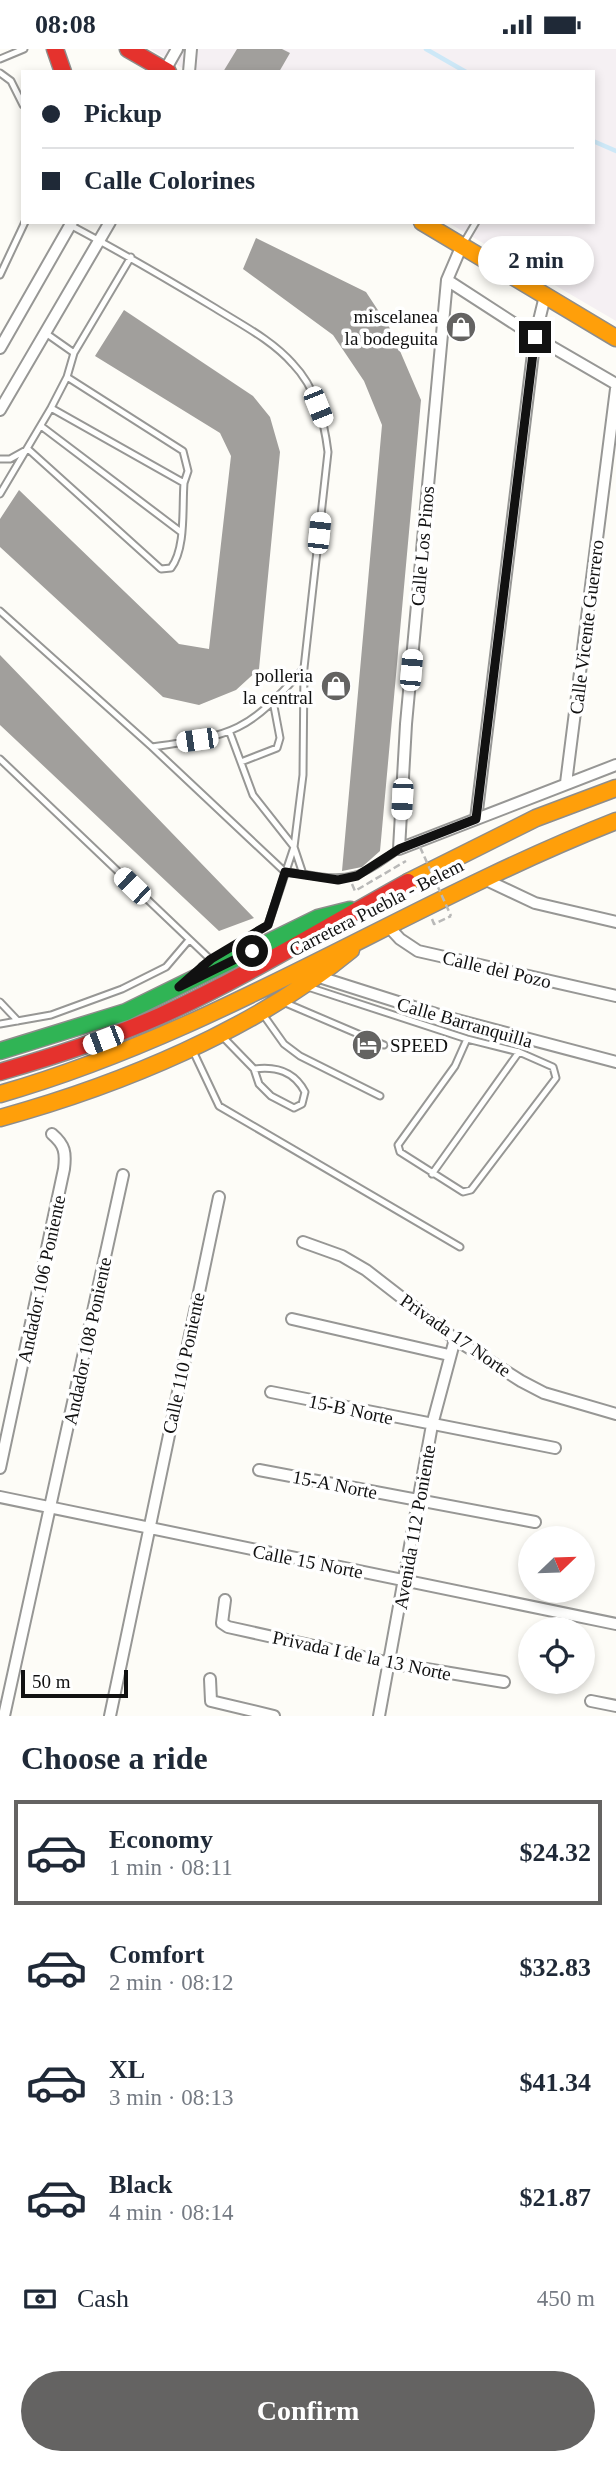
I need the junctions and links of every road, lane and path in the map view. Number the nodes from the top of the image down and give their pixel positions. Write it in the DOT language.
graph roads {
  1 [pos="24,49"];
  2 [pos="55,49"];
  3 [pos="128,49"];
  4 [pos="177,49"];
  5 [pos="191,49"];
  6 [pos="0,59"];
  7 [pos="62,70"];
  8 [pos="164,70"];
  9 [pos="166,70"];
  10 [pos="189,70"];
  11 [pos="0,73"];
  12 [pos="21,101"];
  13 [pos="24,224"];
  14 [pos="71,224"];
  15 [pos="109,224"];
  16 [pos="428,224"];
  17 [pos="475,224"];
  18 [pos="99,241"];
  19 [pos="462,245"];
  20 [pos="131,257"];
  21 [pos="0,275"];
  22 [pos="447,280"];
  23 [pos="545,296"];
  24 [pos="47,334"];
  25 [pos="535,337"];
  26 [pos="616,338"];
  27 [pos="0,348"];
  28 [pos="74,353"];
  29 [pos="67,377"];
  30 [pos="616,386"];
  31 [pos="51,408"];
  32 [pos="0,410"];
  33 [pos="40,426"];
  34 [pos="28,449"];
  35 [pos="0,459"];
  36 [pos="184,483"];
  37 [pos="0,494"];
  38 [pos="181,532"];
  39 [pos="0,611"];
  40 [pos="304,668"];
  41 [pos="273,701"];
  42 [pos="230,733"];
  43 [pos="152,747"];
  44 [pos="0,759"];
  45 [pos="240,762"];
  46 [pos="616,765"];
  47 [pos="566,783"];
  48 [pos="616,788"];
  49 [pos="476,819"];
  50 [pos="616,821"];
  51 [pos="294,847"];
  52 [pos="420,847"];
  53 [pos="399,849"];
  54 [pos="285,872"];
  55 [pos="303,874"];
  56 [pos="482,878"];
  57 [pos="367,906"];
  58 [pos="451,916"];
  59 [pos="616,922"];
  60 [pos="387,925"];
  61 [pos="365,937"];
  62 [pos="189,940"];
  63 [pos="211,959"];
  64 [pos="309,981"];
  65 [pos="179,987"];
  66 [pos="616,996"];
  67 [pos="278,1000"];
  68 [pos="0,1002"];
  69 [pos="260,1010"];
  70 [pos="51,1015"];
  71 [pos="18,1021"];
  72 [pos="0,1024"];
  73 [pos="69,1031"];
  74 [pos="219,1033"];
  75 [pos="467,1039"];
  76 [pos="384,1045"];
  77 [pos="191,1048"];
  78 [pos="0,1051"];
  79 [pos="519,1052"];
  80 [pos="616,1062"];
  81 [pos="254,1069"];
  82 [pos="0,1072"];
  83 [pos="0,1094"];
  84 [pos="380,1096"];
  85 [pos="0,1118"];
  86 [pos="52,1134"];
  87 [pos="123,1174"];
  88 [pos="432,1174"];
  89 [pos="219,1198"];
  90 [pos="303,1242"];
  91 [pos="460,1247"];
  92 [pos="292,1319"];
  93 [pos="455,1339"];
  94 [pos="449,1355"];
  95 [pos="271,1392"];
  96 [pos="616,1414"];
  97 [pos="432,1425"];
  98 [pos="555,1448"];
  99 [pos="0,1468"];
  100 [pos="259,1469"];
  101 [pos="0,1497"];
  102 [pos="420,1500"];
  103 [pos="51,1508"];
  104 [pos="535,1522"];
  105 [pos="148,1529"];
  106 [pos="404,1580"];
  107 [pos="225,1600"];
  108 [pos="616,1624"];
  109 [pos="390,1663"];
  110 [pos="209,1679"];
  111 [pos="504,1682"];
  112 [pos="591,1701"];
  113 [pos="616,1706"];
  114 [pos="4,1716"];
  115 [pos="110,1716"];
  116 [pos="274,1716"];
  117 [pos="379,1716"];
  1 -- 6 [label="lane"];
  2 -- 7 [label="main road"];
  3 -- 8 [label="main road"];
  4 -- 9 [label="street"];
  5 -- 10 [label="street"];
  11 -- 12 [label="lane"];
  13 -- 21 [label="lane"];
  14 -- 18 [label="lane"];
  14 -- 27 [label="street"];
  15 -- 18 [label="street"];
  16 -- 19 [label="main road"];
  17 -- 19 [label="lane"];
  18 -- 20 [label="lane"];
  18 -- 24 [label="street"];
  19 -- 22 [label="street, Calle Los Pinos"];
  19 -- 23 [label="main road"];
  20 -- 28 [label="lane"];
  20 -- 40 [label="lane"];
  22 -- 25 [label="street"];
  22 -- 53 [label="street, Calle Los Pinos"];
  23 -- 25 [label="street"];
  23 -- 26 [label="main road"];
  24 -- 28 [label="lane"];
  24 -- 32 [label="street"];
  25 -- 30 [label="street"];
  25 -- 49 [label="street"];
  28 -- 29 [label="lane"];
  29 -- 31 [label="lane"];
  29 -- 36 [label="lane"];
  30 -- 47 [label="street, Calle Vicente Guerrero"];
  31 -- 33 [label="lane"];
  31 -- 36 [label="lane"];
  33 -- 34 [label="lane"];
  33 -- 38 [label="lane"];
  34 -- 35 [label="lane"];
  34 -- 37 [label="lane"];
  34 -- 38 [label="lane"];
  36 -- 38 [label="lane"];
  39 -- 43 [label="lane"];
  40 -- 41 [label="lane"];
  40 -- 51 [label="lane"];
  41 -- 42 [label="lane"];
  41 -- 45 [label="lane"];
  42 -- 43 [label="lane"];
  42 -- 45 [label="lane"];
  43 -- 54 [label="lane"];
  44 -- 62 [label="lane"];
  45 -- 51 [label="lane"];
  46 -- 47 [label="street"];
  47 -- 49 [label="street"];
  48 -- 57 [label="main road, Carretera Puebla - Belem"];
  49 -- 53 [label="street"];
  50 -- 56 [label="main road, Carretera Puebla - Belem"];
  51 -- 54 [label="lane"];
  51 -- 55 [label="lane"];
  52 -- 58 [label="path, bridge"];
  53 -- 55 [label="lane"];
  54 -- 55 [label="lane"];
  54 -- 63 [label="lane"];
  56 -- 59 [label="street"];
  56 -- 60 [label="main road, Carretera Puebla - Belem"];
  57 -- 65 [label="main road"];
  57 -- 82 [label="main road, Carretera Puebla - Belem"];
  60 -- 61 [label="main road, Carretera Puebla - Belem"];
  60 -- 66 [label="street, Calle del Pozo"];
  61 -- 64 [label="main road"];
  61 -- 83 [label="main road, Carretera Puebla - Belem"];
  62 -- 63 [label="lane"];
  62 -- 70 [label="lane"];
  63 -- 65 [label="lane"];
  64 -- 67 [label="main road"];
  64 -- 75 [label="lane"];
  64 -- 80 [label="street, Calle Barranquilla"];
  65 -- 73 [label="main road"];
  67 -- 69 [label="main road"];
  67 -- 76 [label="lane"];
  68 -- 71 [label="lane"];
  69 -- 74 [label="main road"];
  69 -- 84 [label="lane"];
  70 -- 71 [label="lane"];
  70 -- 73 [label="lane"];
  71 -- 72 [label="lane"];
  73 -- 78 [label="main road"];
  74 -- 77 [label="main road"];
  74 -- 81 [label="lane"];
  75 -- 79 [label="lane"];
  75 -- 88 [label="lane"];
  77 -- 85 [label="main road"];
  77 -- 91 [label="lane"];
  79 -- 88 [label="lane"];
  79 -- 88 [label="lane"];
  81 -- 81 [label="lane"];
  86 -- 99 [label="street, Andador 106 Poniente"];
  87 -- 103 [label="street, Andador 108 Poniente"];
  89 -- 105 [label="street, Calle 110 Poniente"];
  90 -- 93 [label="street, Privada 17 Norte"];
  92 -- 94 [label="street"];
  93 -- 94 [label="street, Avenida 112 Poniente"];
  93 -- 96 [label="street, Privada 17 Norte"];
  94 -- 97 [label="street, Avenida 112 Poniente"];
  95 -- 97 [label="street, 15-B Norte"];
  97 -- 98 [label="street, 15-B Norte"];
  97 -- 102 [label="street, Avenida 112 Poniente"];
  100 -- 102 [label="street, 15-A Norte"];
  101 -- 103 [label="street, Calle 15 Norte"];
  102 -- 104 [label="street, 15-A Norte"];
  102 -- 106 [label="street, Avenida 112 Poniente"];
  103 -- 105 [label="street, Calle 15 Norte"];
  103 -- 114 [label="street, Andador 108 Poniente"];
  105 -- 106 [label="street, Calle 15 Norte"];
  105 -- 115 [label="street, Calle 110 Poniente"];
  106 -- 108 [label="street, Calle 15 Norte"];
  106 -- 109 [label="street, Avenida 112 Poniente"];
  107 -- 109 [label="street, Privada I de la 13 Norte"];
  109 -- 111 [label="street, Privada I de la 13 Norte"];
  109 -- 117 [label="street, Avenida 112 Poniente"];
  110 -- 116 [label="street"];
  112 -- 113 [label="street"];
}
